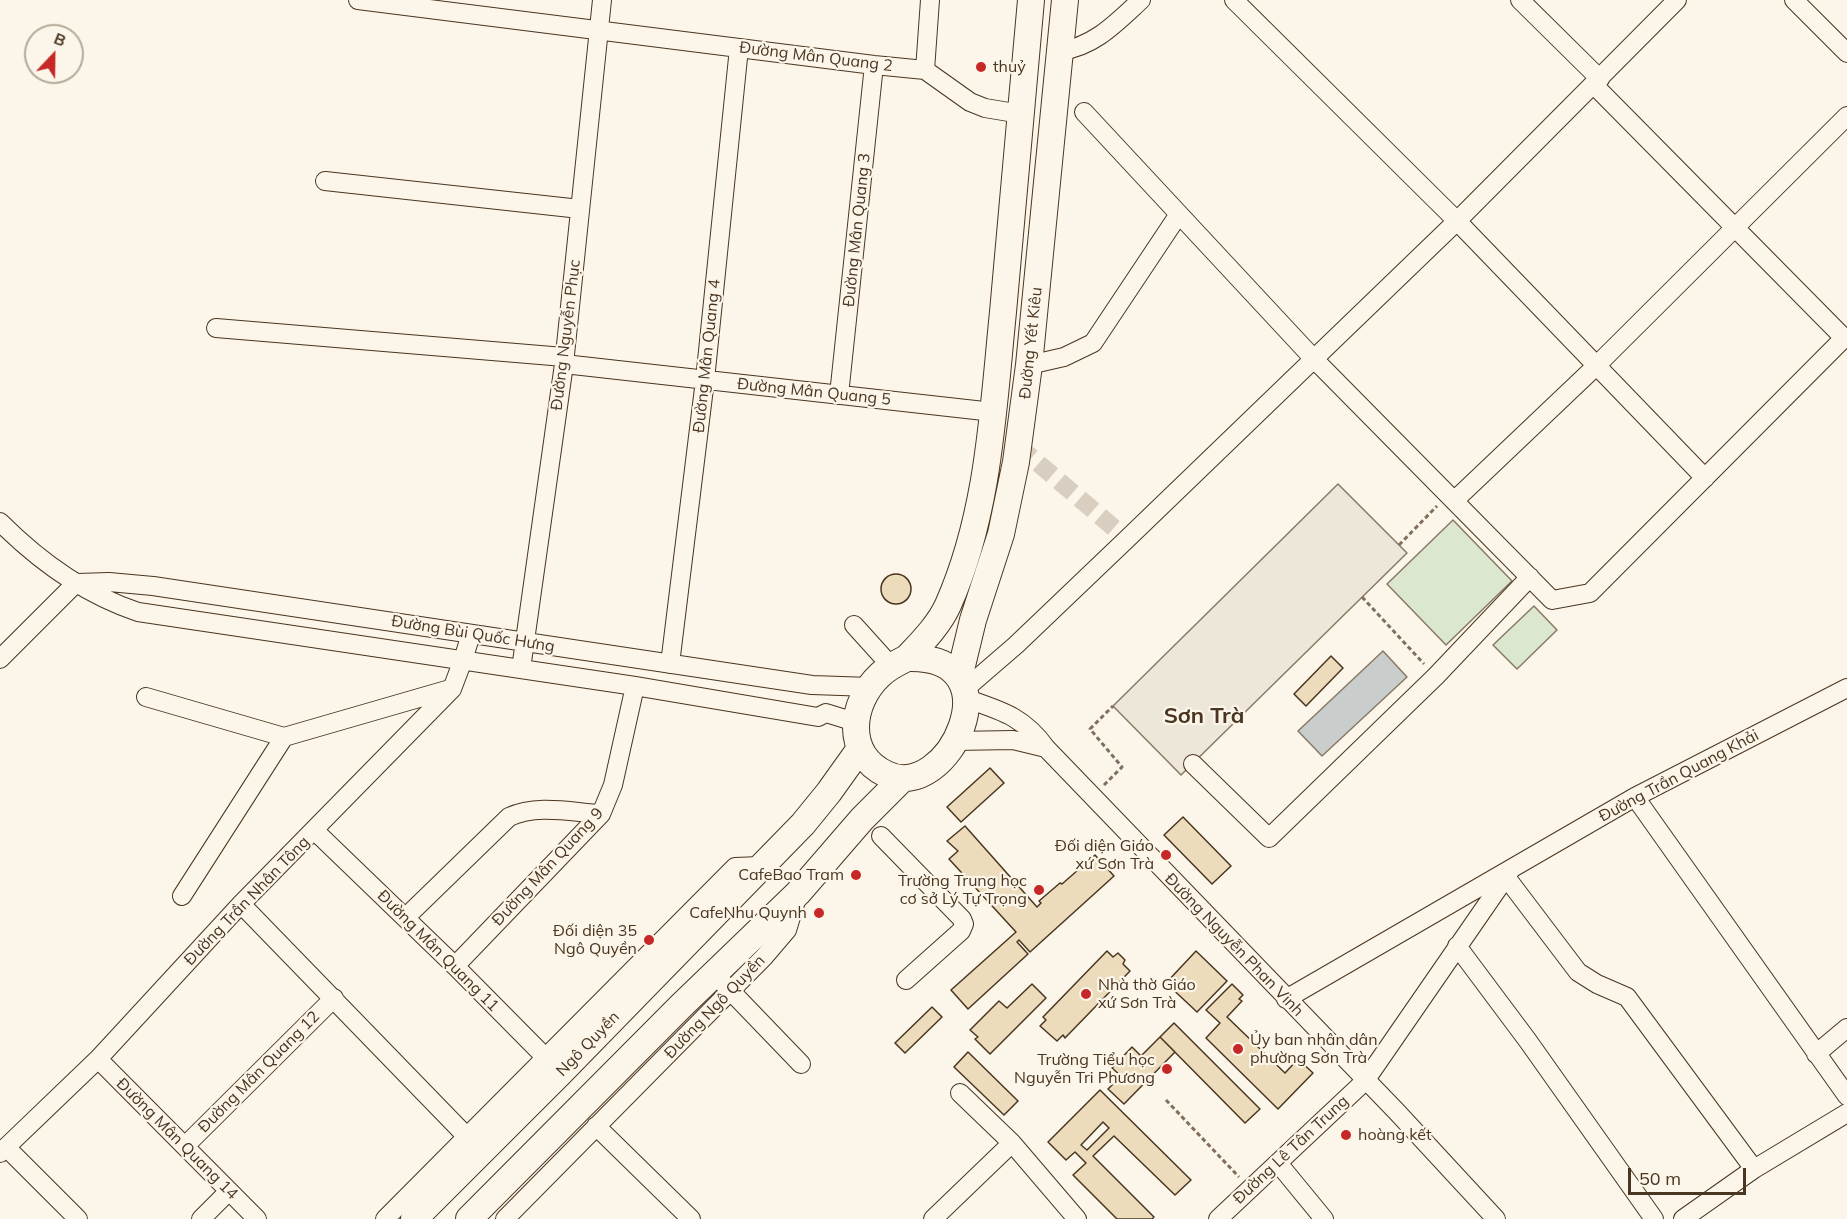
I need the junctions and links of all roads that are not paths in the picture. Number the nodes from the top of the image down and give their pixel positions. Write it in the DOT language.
graph roads {
  1 [pos="358,0"];
  2 [pos="602,0"];
  3 [pos="930,0"];
  4 [pos="1031,0"];
  5 [pos="1065,0"];
  6 [pos="1141,0"];
  7 [pos="1234,0"];
  8 [pos="1520,0"];
  9 [pos="1677,0"];
  10 [pos="1794,0"];
  11 [pos="600,31"];
  12 [pos="740,48"];
  13 [pos="1060,51"];
  14 [pos="1847,53"];
  15 [pos="874,65"];
  16 [pos="925,70"];
  17 [pos="1597,82"];
  18 [pos="1084,112"];
  19 [pos="1021,114"];
  20 [pos="1847,116"];
  21 [pos="325,181"];
  22 [pos="580,209"];
  23 [pos="1179,214"];
  24 [pos="1457,221"];
  25 [pos="1735,228"];
  26 [pos="216,328"];
  27 [pos="1846,337"];
  28 [pos="1313,358"];
  29 [pos="564,361"];
  30 [pos="1029,365"];
  31 [pos="1595,367"];
  32 [pos="705,381"];
  33 [pos="839,395"];
  34 [pos="993,412"];
  35 [pos="1705,478"];
  36 [pos="1452,497"];
  37 [pos="0,522"];
  38 [pos="1530,577"];
  39 [pos="76,583"];
  40 [pos="854,625"];
  41 [pos="471,634"];
  42 [pos="525,642"];
  43 [pos="0,659"];
  44 [pos="463,660"];
  45 [pos="899,662"];
  46 [pos="670,664"];
  47 [pos="521,669"];
  48 [pos="635,686"];
  49 [pos="870,687"];
  50 [pos="1847,688"];
  51 [pos="452,689"];
  52 [pos="964,689"];
  53 [pos="146,697"];
  54 [pos="855,723"];
  55 [pos="284,737"];
  56 [pos="954,741"];
  57 [pos="1046,748"];
  58 [pos="859,750"];
  59 [pos="1193,764"];
  60 [pos="902,779"];
  61 [pos="1635,797"];
  62 [pos="601,814"];
  63 [pos="315,830"];
  64 [pos="881,836"];
  65 [pos="1510,871"];
  66 [pos="182,896"];
  67 [pos="241,904"];
  68 [pos="405,918"];
  69 [pos="1457,946"];
  70 [pos="454,966"];
  71 [pos="906,980"];
  72 [pos="722,982"];
  73 [pos="334,998"];
  74 [pos="1286,999"];
  75 [pos="1847,1028"];
  76 [pos="1816,1054"];
  77 [pos="98,1059"];
  78 [pos="552,1064"];
  79 [pos="801,1064"];
  80 [pos="1365,1080"];
  81 [pos="960,1093"];
  82 [pos="1847,1096"];
  83 [pos="1847,1113"];
  84 [pos="596,1126"];
  85 [pos="1012,1143"];
  86 [pos="474,1144"];
  87 [pos="184,1146"];
  88 [pos="3,1150"];
  89 [pos="1278,1163"];
  90 [pos="1754,1169"];
  91 [pos="229,1191"];
  92 [pos="1075,1218"];
  93 [pos="78,1219"];
  94 [pos="201,1219"];
  95 [pos="256,1219"];
  96 [pos="385,1219"];
  97 [pos="414,1219"];
  98 [pos="469,1219"];
  99 [pos="505,1219"];
  100 [pos="691,1219"];
  101 [pos="933,1219"];
  102 [pos="1218,1219"];
  103 [pos="1324,1219"];
  104 [pos="1496,1219"];
  105 [pos="1654,1219"];
  106 [pos="1683,1219"];
  1 -- 11 [label="street, Đường Mân Quang 2"];
  2 -- 11 [label="street, Đường Nguyễn Phục"];
  3 -- 16 [label="street"];
  4 -- 19 [label="highway, Đường Yết Kiêu"];
  5 -- 13 [label="highway, Đường Yết Kiêu"];
  6 -- 13 [label="street"];
  7 -- 24 [label="street"];
  8 -- 17 [label="street"];
  9 -- 17 [label="street"];
  10 -- 14 [label="street"];
  11 -- 12 [label="street, Đường Mân Quang 2"];
  11 -- 22 [label="street, Đường Nguyễn Phục"];
  12 -- 15 [label="street, Đường Mân Quang 2"];
  12 -- 32 [label="street, Đường Mân Quang 4"];
  13 -- 30 [label="highway, Đường Yết Kiêu"];
  15 -- 16 [label="street, Đường Mân Quang 2"];
  15 -- 33 [label="street, Đường Mân Quang 3"];
  16 -- 19 [label="street, Đường Mân Quang 2"];
  17 -- 24 [label="street"];
  17 -- 25 [label="street"];
  18 -- 23 [label="street"];
  19 -- 34 [label="highway, Đường Yết Kiêu"];
  20 -- 25 [label="street"];
  21 -- 22 [label="street"];
  22 -- 29 [label="street, Đường Nguyễn Phục"];
  23 -- 28 [label="street"];
  23 -- 30 [label="street"];
  24 -- 28 [label="street"];
  24 -- 31 [label="street"];
  25 -- 27 [label="street"];
  25 -- 31 [label="street"];
  26 -- 29 [label="street, Đường Mân Quang 5"];
  27 -- 35 [label="street"];
  28 -- 36 [label="street"];
  28 -- 52 [label="street"];
  29 -- 32 [label="street, Đường Mân Quang 5"];
  29 -- 42 [label="street, Đường Nguyễn Phục"];
  30 -- 52 [label="highway, Đường Yết Kiêu"];
  31 -- 35 [label="street"];
  31 -- 36 [label="street"];
  32 -- 33 [label="street, Đường Mân Quang 5"];
  32 -- 46 [label="street, Đường Mân Quang 4"];
  33 -- 34 [label="street, Đường Mân Quang 5"];
  34 -- 45 [label="highway, Đường Yết Kiêu"];
  35 -- 38 [label="street"];
  36 -- 38 [label="street"];
  37 -- 39 [label="street, Đường Bùi Quốc Hưng"];
  38 -- 59 [label="street"];
  39 -- 41 [label="street, Đường Bùi Quốc Hưng"];
  39 -- 43 [label="street"];
  39 -- 44 [label="street, Đường Bùi Quốc Hưng"];
  40 -- 45 [label="street"];
  41 -- 42 [label="street, Đường Bùi Quốc Hưng"];
  41 -- 44 [label="street, Đường Trần Nhân Tông"];
  42 -- 46 [label="street, Đường Bùi Quốc Hưng"];
  42 -- 47 [label="street, Đường Nguyễn Phục"];
  44 -- 47 [label="street, Đường Bùi Quốc Hưng"];
  44 -- 51 [label="street, Đường Trần Nhân Tông"];
  45 -- 49 [label="highway"];
  45 -- 52 [label="highway"];
  46 -- 49 [label="street, Đường Bùi Quốc Hưng"];
  47 -- 48 [label="street, Đường Bùi Quốc Hưng"];
  48 -- 54 [label="street, Đường Bùi Quốc Hưng"];
  48 -- 62 [label="street, Đường Mân Quang 9"];
  49 -- 54 [label="highway"];
  50 -- 61 [label="street, Đường Trần Quang Khải"];
  51 -- 55 [label="street"];
  51 -- 63 [label="street, Đường Trần Nhân Tông"];
  52 -- 56 [label="highway"];
  52 -- 57 [label="street, Đường Nguyễn Phan Vinh"];
  53 -- 55 [label="street"];
  54 -- 58 [label="highway"];
  55 -- 66 [label="street"];
  56 -- 57 [label="street"];
  56 -- 60 [label="highway"];
  57 -- 74 [label="street, Đường Nguyễn Phan Vinh"];
  58 -- 60 [label="highway"];
  58 -- 78 [label="highway, Ngô Quyền"];
  60 -- 72 [label="highway"];
  61 -- 65 [label="street, Đường Trần Quang Khải"];
  61 -- 76 [label="street"];
  62 -- 68 [label="street"];
  62 -- 70 [label="street, Đường Mân Quang 9"];
  63 -- 67 [label="street, Đường Trần Nhân Tông"];
  63 -- 68 [label="street, Đường Mân Quang 11"];
  64 -- 71 [label="street"];
  65 -- 69 [label="street, Đường Trần Quang Khải"];
  65 -- 74 [label="street, Đường Trần Quang Khải"];
  65 -- 90 [label="street"];
  67 -- 73 [label="street"];
  67 -- 77 [label="street, Đường Trần Nhân Tông"];
  68 -- 70 [label="street, Đường Mân Quang 11"];
  69 -- 80 [label="street, Đường Trần Quang Khải"];
  69 -- 105 [label="street"];
  70 -- 78 [label="street, Đường Mân Quang 11"];
  72 -- 79 [label="street"];
  72 -- 84 [label="street, Đường Ngô Quyền"];
  72 -- 98 [label="highway"];
  73 -- 86 [label="street"];
  73 -- 87 [label="street, Đường Mân Quang 12"];
  74 -- 80 [label="street, Đường Nguyễn Phan Vinh"];
  75 -- 76 [label="street"];
  76 -- 82 [label="street"];
  77 -- 87 [label="street, Đường Mân Quang 14"];
  77 -- 88 [label="street, Đường Trần Nhân Tông"];
  78 -- 86 [label="highway, Ngô Quyền"];
  80 -- 89 [label="street, Đường Lê Tân Trung"];
  80 -- 104 [label="street, Đường Nguyễn Phan Vinh"];
  81 -- 85 [label="street"];
  83 -- 90 [label="street"];
  84 -- 99 [label="street, Đường Ngô Quyền"];
  84 -- 100 [label="street"];
  85 -- 92 [label="street"];
  85 -- 101 [label="street"];
  86 -- 96 [label="street"];
  86 -- 97 [label="highway, Ngô Quyền"];
  87 -- 91 [label="street, Đường Mân Quang 14"];
  88 -- 93 [label="street"];
  89 -- 102 [label="street, Đường Lê Tân Trung"];
  89 -- 103 [label="street"];
  90 -- 106 [label="street"];
  91 -- 94 [label="street"];
  91 -- 95 [label="street, Đường Mân Quang 14"];
}
